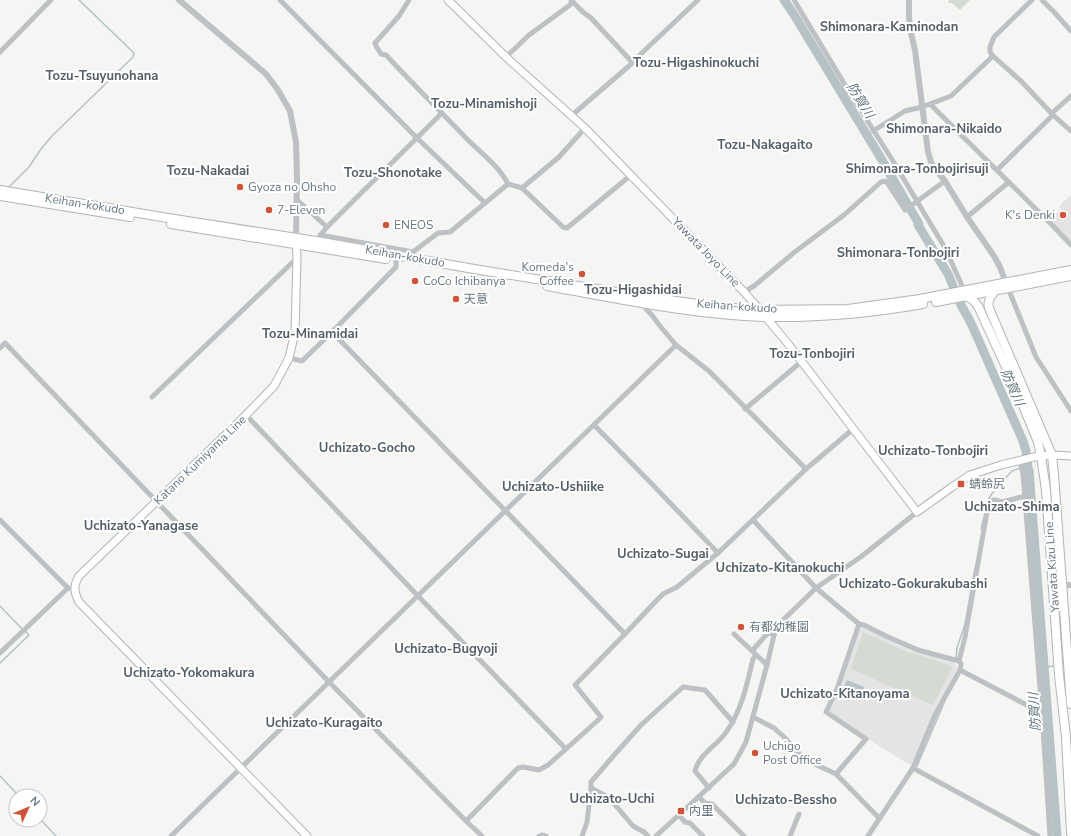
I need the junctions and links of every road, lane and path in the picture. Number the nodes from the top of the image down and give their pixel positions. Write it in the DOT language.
graph roads {
  1 [pos="51,0"];
  2 [pos="179,0"];
  3 [pos="280,0"];
  4 [pos="409,0"];
  5 [pos="448,0"];
  6 [pos="698,0"];
  7 [pos="794,0"];
  8 [pos="909,0"];
  9 [pos="1032,0"];
  10 [pos="1042,0"];
  11 [pos="571,1"];
  12 [pos="1071,31"];
  13 [pos="0,52"];
  14 [pos="993,56"];
  15 [pos="506,57"];
  16 [pos="632,62"];
  17 [pos="1071,96"];
  18 [pos="930,105"];
  19 [pos="922,107"];
  20 [pos="442,113"];
  21 [pos="1052,114"];
  22 [pos="571,116"];
  23 [pos="586,128"];
  24 [pos="873,131"];
  25 [pos="1071,131"];
  26 [pos="417,138"];
  27 [pos="997,170"];
  28 [pos="631,175"];
  29 [pos="945,181"];
  30 [pos="1009,182"];
  31 [pos="508,184"];
  32 [pos="522,188"];
  33 [pos="0,190"];
  34 [pos="0,196"];
  35 [pos="297,200"];
  36 [pos="917,202"];
  37 [pos="485,203"];
  38 [pos="967,217"];
  39 [pos="327,227"];
  40 [pos="318,238"];
  41 [pos="296,241"];
  42 [pos="1071,246"];
  43 [pos="297,258"];
  44 [pos="396,260"];
  45 [pos="1071,270"];
  46 [pos="1071,276"];
  47 [pos="1007,286"];
  48 [pos="995,291"];
  49 [pos="744,292"];
  50 [pos="964,294"];
  51 [pos="646,304"];
  52 [pos="763,313"];
  53 [pos="332,332"];
  54 [pos="676,345"];
  55 [pos="0,348"];
  56 [pos="289,358"];
  57 [pos="801,362"];
  58 [pos="152,397"];
  59 [pos="745,409"];
  60 [pos="1071,411"];
  61 [pos="246,415"];
  62 [pos="594,425"];
  63 [pos="853,429"];
  64 [pos="1052,455"];
  65 [pos="1037,456"];
  66 [pos="1071,456"];
  67 [pos="1018,460"];
  68 [pos="806,469"];
  69 [pos="1025,496"];
  70 [pos="157,502"];
  71 [pos="505,510"];
  72 [pos="917,512"];
  73 [pos="0,520"];
  74 [pos="753,520"];
  75 [pos="718,553"];
  76 [pos="1052,571"];
  77 [pos="1067,585"];
  78 [pos="816,588"];
  79 [pos="71,589"];
  80 [pos="418,596"];
  81 [pos="859,624"];
  82 [pos="625,634"];
  83 [pos="734,634"];
  84 [pos="774,635"];
  85 [pos="0,653"];
  86 [pos="754,653"];
  87 [pos="959,660"];
  88 [pos="767,665"];
  89 [pos="960,670"];
  90 [pos="329,682"];
  91 [pos="1071,704"];
  92 [pos="1042,713"];
  93 [pos="753,717"];
  94 [pos="733,722"];
  95 [pos="566,749"];
  96 [pos="241,768"];
  97 [pos="913,768"];
  98 [pos="836,774"];
  99 [pos="591,788"];
  100 [pos="708,788"];
  101 [pos="699,797"];
  102 [pos="799,814"];
  103 [pos="679,815"];
  104 [pos="879,818"];
  105 [pos="466,821"];
  106 [pos="1071,833"];
  107 [pos="172,836"];
  108 [pos="307,836"];
  109 [pos="482,836"];
  110 [pos="539,836"];
  111 [pos="546,836"];
  112 [pos="582,836"];
  113 [pos="648,836"];
  114 [pos="656,836"];
  115 [pos="703,836"];
  116 [pos="744,836"];
  117 [pos="790,836"];
  118 [pos="868,836"];
  119 [pos="1038,836"];
  120 [pos="1050,836"];
  1 -- 13 [label="street"];
  2 -- 35 [label="street"];
  3 -- 26 [label="street"];
  4 -- 20 [label="street"];
  5 -- 15 [label="main road, Yawata Joyo Line"];
  6 -- 16 [label="street"];
  7 -- 24 [label="street"];
  8 -- 19 [label="street"];
  9 -- 14 [label="street"];
  10 -- 12 [label="street"];
  11 -- 15 [label="street"];
  11 -- 16 [label="street"];
  14 -- 18 [label="street"];
  14 -- 21 [label="street"];
  15 -- 22 [label="main road, Yawata Joyo Line"];
  16 -- 22 [label="street"];
  17 -- 21 [label="street"];
  18 -- 19 [label="street"];
  18 -- 27 [label="street"];
  19 -- 24 [label="street"];
  19 -- 29 [label="street"];
  20 -- 26 [label="street"];
  20 -- 31 [label="street"];
  21 -- 25 [label="street"];
  21 -- 27 [label="street"];
  22 -- 23 [label="main road, Yawata Joyo Line"];
  23 -- 28 [label="main road, Yawata Joyo Line"];
  23 -- 32 [label="street"];
  24 -- 36 [label="street"];
  26 -- 37 [label="street"];
  26 -- 39 [label="street"];
  27 -- 30 [label="street"];
  28 -- 32 [label="street"];
  28 -- 49 [label="main road, Yawata Joyo Line"];
  29 -- 36 [label="street"];
  29 -- 38 [label="street"];
  30 -- 38 [label="street"];
  30 -- 42 [label="street"];
  31 -- 32 [label="street"];
  31 -- 37 [label="street"];
  33 -- 41 [label="main road, Keihan-kokudo"];
  34 -- 41 [label="main road, Keihan-kokudo"];
  35 -- 39 [label="street"];
  35 -- 41 [label="street"];
  36 -- 49 [label="street"];
  36 -- 50 [label="street"];
  37 -- 40 [label="street"];
  38 -- 47 [label="street"];
  39 -- 40 [label="street"];
  40 -- 41 [label="main road, Keihan-kokudo"];
  40 -- 52 [label="main road, Keihan-kokudo"];
  41 -- 43 [label="main road, Katano Kumiyama Line"];
  41 -- 44 [label="main road, Keihan-kokudo"];
  43 -- 56 [label="main road, Katano Kumiyama Line"];
  43 -- 58 [label="street"];
  44 -- 51 [label="main road, Keihan-kokudo"];
  44 -- 53 [label="street"];
  45 -- 47 [label="main road, Keihan-kokudo"];
  46 -- 47 [label="main road, Keihan-kokudo"];
  47 -- 48 [label="main road, Keihan-kokudo"];
  47 -- 50 [label="main road, Keihan-kokudo"];
  47 -- 60 [label="street"];
  48 -- 50 [label="main road, Keihan-kokudo"];
  48 -- 64 [label="main road, Yawata Kizu Line"];
  49 -- 52 [label="main road, Yawata Joyo Line"];
  50 -- 52 [label="main road, Keihan-kokudo"];
  50 -- 65 [label="main road, Yawata Kizu Line"];
  51 -- 52 [label="main road, Keihan-kokudo"];
  51 -- 54 [label="street"];
  52 -- 57 [label="main road, Yawata Joyo Line"];
  53 -- 56 [label="street"];
  53 -- 71 [label="street"];
  54 -- 59 [label="street"];
  54 -- 62 [label="street"];
  55 -- 70 [label="street"];
  56 -- 61 [label="main road, Katano Kumiyama Line"];
  57 -- 59 [label="street"];
  57 -- 63 [label="main road, Yawata Joyo Line"];
  59 -- 68 [label="street"];
  61 -- 70 [label="main road, Katano Kumiyama Line"];
  61 -- 80 [label="street"];
  62 -- 71 [label="street"];
  62 -- 75 [label="street"];
  63 -- 68 [label="street"];
  63 -- 72 [label="main road, Yawata Joyo Line"];
  64 -- 65 [label="main road"];
  64 -- 66 [label="main road"];
  64 -- 77 [label="main road, Yawata Kizu Line"];
  65 -- 67 [label="main road"];
  65 -- 76 [label="main road, Yawata Kizu Line"];
  67 -- 69 [label="street"];
  67 -- 72 [label="main road"];
  68 -- 74 [label="street"];
  69 -- 87 [label="street"];
  69 -- 92 [label="street"];
  70 -- 79 [label="main road, Katano Kumiyama Line"];
  70 -- 90 [label="street"];
  71 -- 80 [label="street"];
  71 -- 82 [label="street"];
  72 -- 78 [label="street"];
  73 -- 79 [label="street"];
  74 -- 75 [label="street"];
  74 -- 78 [label="street"];
  75 -- 82 [label="street"];
  76 -- 77 [label="street"];
  76 -- 106 [label="main road, Yawata Kizu Line"];
  77 -- 91 [label="main road, Yawata Kizu Line"];
  78 -- 81 [label="street"];
  78 -- 84 [label="street"];
  79 -- 85 [label="street"];
  79 -- 96 [label="main road"];
  80 -- 90 [label="street"];
  80 -- 95 [label="street"];
  81 -- 87 [label="street"];
  81 -- 98 [label="street"];
  82 -- 95 [label="street"];
  83 -- 86 [label="street"];
  84 -- 86 [label="street"];
  84 -- 88 [label="street"];
  86 -- 88 [label="street"];
  86 -- 94 [label="street"];
  87 -- 89 [label="street"];
  88 -- 93 [label="street"];
  89 -- 92 [label="street"];
  89 -- 97 [label="street"];
  90 -- 96 [label="street"];
  90 -- 105 [label="street"];
  92 -- 120 [label="street"];
  93 -- 98 [label="street"];
  93 -- 100 [label="street"];
  94 -- 99 [label="street"];
  94 -- 100 [label="street"];
  95 -- 105 [label="street"];
  96 -- 107 [label="street"];
  96 -- 108 [label="main road"];
  97 -- 104 [label="street"];
  97 -- 119 [label="street"];
  98 -- 104 [label="street"];
  99 -- 112 [label="street"];
  99 -- 113 [label="street"];
  100 -- 101 [label="street"];
  101 -- 103 [label="street"];
  101 -- 116 [label="street"];
  102 -- 117 [label="street"];
  103 -- 114 [label="street"];
  103 -- 115 [label="street"];
  104 -- 118 [label="street"];
  105 -- 109 [label="street"];
  110 -- 111 [label="street"];
}
